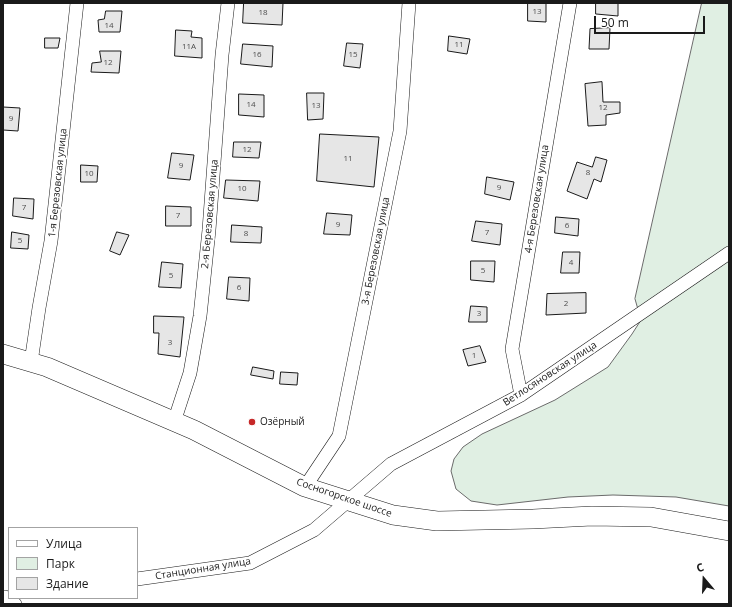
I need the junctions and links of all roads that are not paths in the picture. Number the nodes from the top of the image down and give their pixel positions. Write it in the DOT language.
graph roads {
  1 [pos="77,3"];
  2 [pos="228,3"];
  3 [pos="409,3"];
  4 [pos="570,3"];
  5 [pos="729,253"];
  6 [pos="3,356"];
  7 [pos="31,362"];
  8 [pos="521,395"];
  9 [pos="174,422"];
  10 [pos="305,487"];
  11 [pos="347,501"];
  12 [pos="729,532"];
  13 [pos="138,579"];
  1 -- 7 [label="street, 1-я Березовская улица"];
  2 -- 9 [label="street, 2-я Березовская улица"];
  3 -- 10 [label="street, 3-я Березовская улица"];
  4 -- 8 [label="street, 4-я Березовская улица"];
  5 -- 8 [label="street, Ветлосяновская улица"];
  6 -- 7 [label="main road, Сосногорское шоссе"];
  7 -- 9 [label="main road, Сосногорское шоссе"];
  8 -- 11 [label="street, Ветлосяновская улица"];
  9 -- 10 [label="main road, Сосногорское шоссе"];
  10 -- 11 [label="main road, Сосногорское шоссе"];
  11 -- 12 [label="main road, Сосногорское шоссе"];
  11 -- 13 [label="street, Станционная улица"];
}
